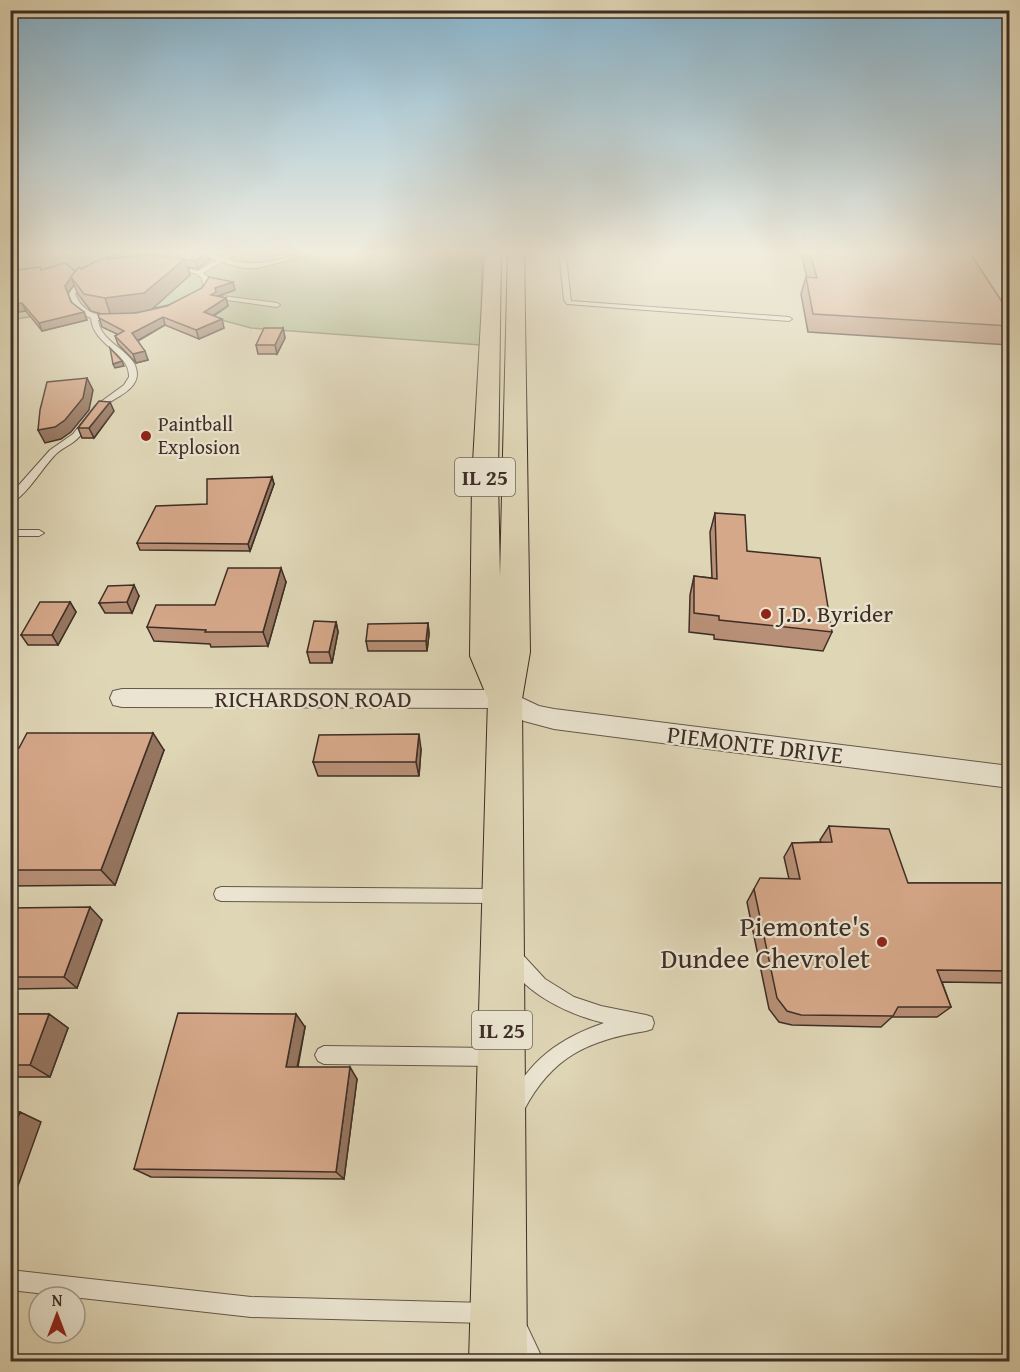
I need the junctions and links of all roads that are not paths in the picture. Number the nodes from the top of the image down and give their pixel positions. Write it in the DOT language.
graph roads {
  1 [pos="90,314"];
  2 [pos="495,314"];
  3 [pos="511,314"];
  4 [pos="721,314"];
  5 [pos="94,317"];
  6 [pos="117,318"];
  7 [pos="789,319"];
  8 [pos="501,461"];
  9 [pos="10,501"];
  10 [pos="10,533"];
  11 [pos="39,533"];
  12 [pos="122,698"];
  13 [pos="505,699"];
  14 [pos="1010,777"];
  15 [pos="221,894"];
  16 [pos="504,896"];
  17 [pos="503,940"];
  18 [pos="324,1055"];
  19 [pos="502,1057"];
  20 [pos="501,1154"];
  21 [pos="10,1280"];
  22 [pos="499,1296"];
  23 [pos="498,1362"];
  24 [pos="534,1362"];
  1 -- 5 [label="lane"];
  2 -- 8 [label="main road, IL 25"];
  3 -- 8 [label="main road, IL 25"];
  4 -- 7 [label="lane"];
  5 -- 6 [label="lane"];
  5 -- 9 [label="lane"];
  8 -- 13 [label="main road, IL 25"];
  8 -- 13 [label="main road, IL 25"];
  10 -- 11 [label="lane"];
  12 -- 13 [label="street, RICHARDSON ROAD"];
  13 -- 14 [label="street, PIEMONTE DRIVE"];
  13 -- 16 [label="main road, IL 25"];
  15 -- 16 [label="lane"];
  16 -- 17 [label="main road, IL 25"];
  17 -- 19 [label="main road, IL 25"];
  17 -- 20 [label="lane"];
  18 -- 19 [label="lane"];
  19 -- 20 [label="main road, IL 25"];
  20 -- 22 [label="main road, IL 25"];
  21 -- 22 [label="lane"];
  22 -- 23 [label="main road, IL 25"];
  22 -- 24 [label="lane"];
}
